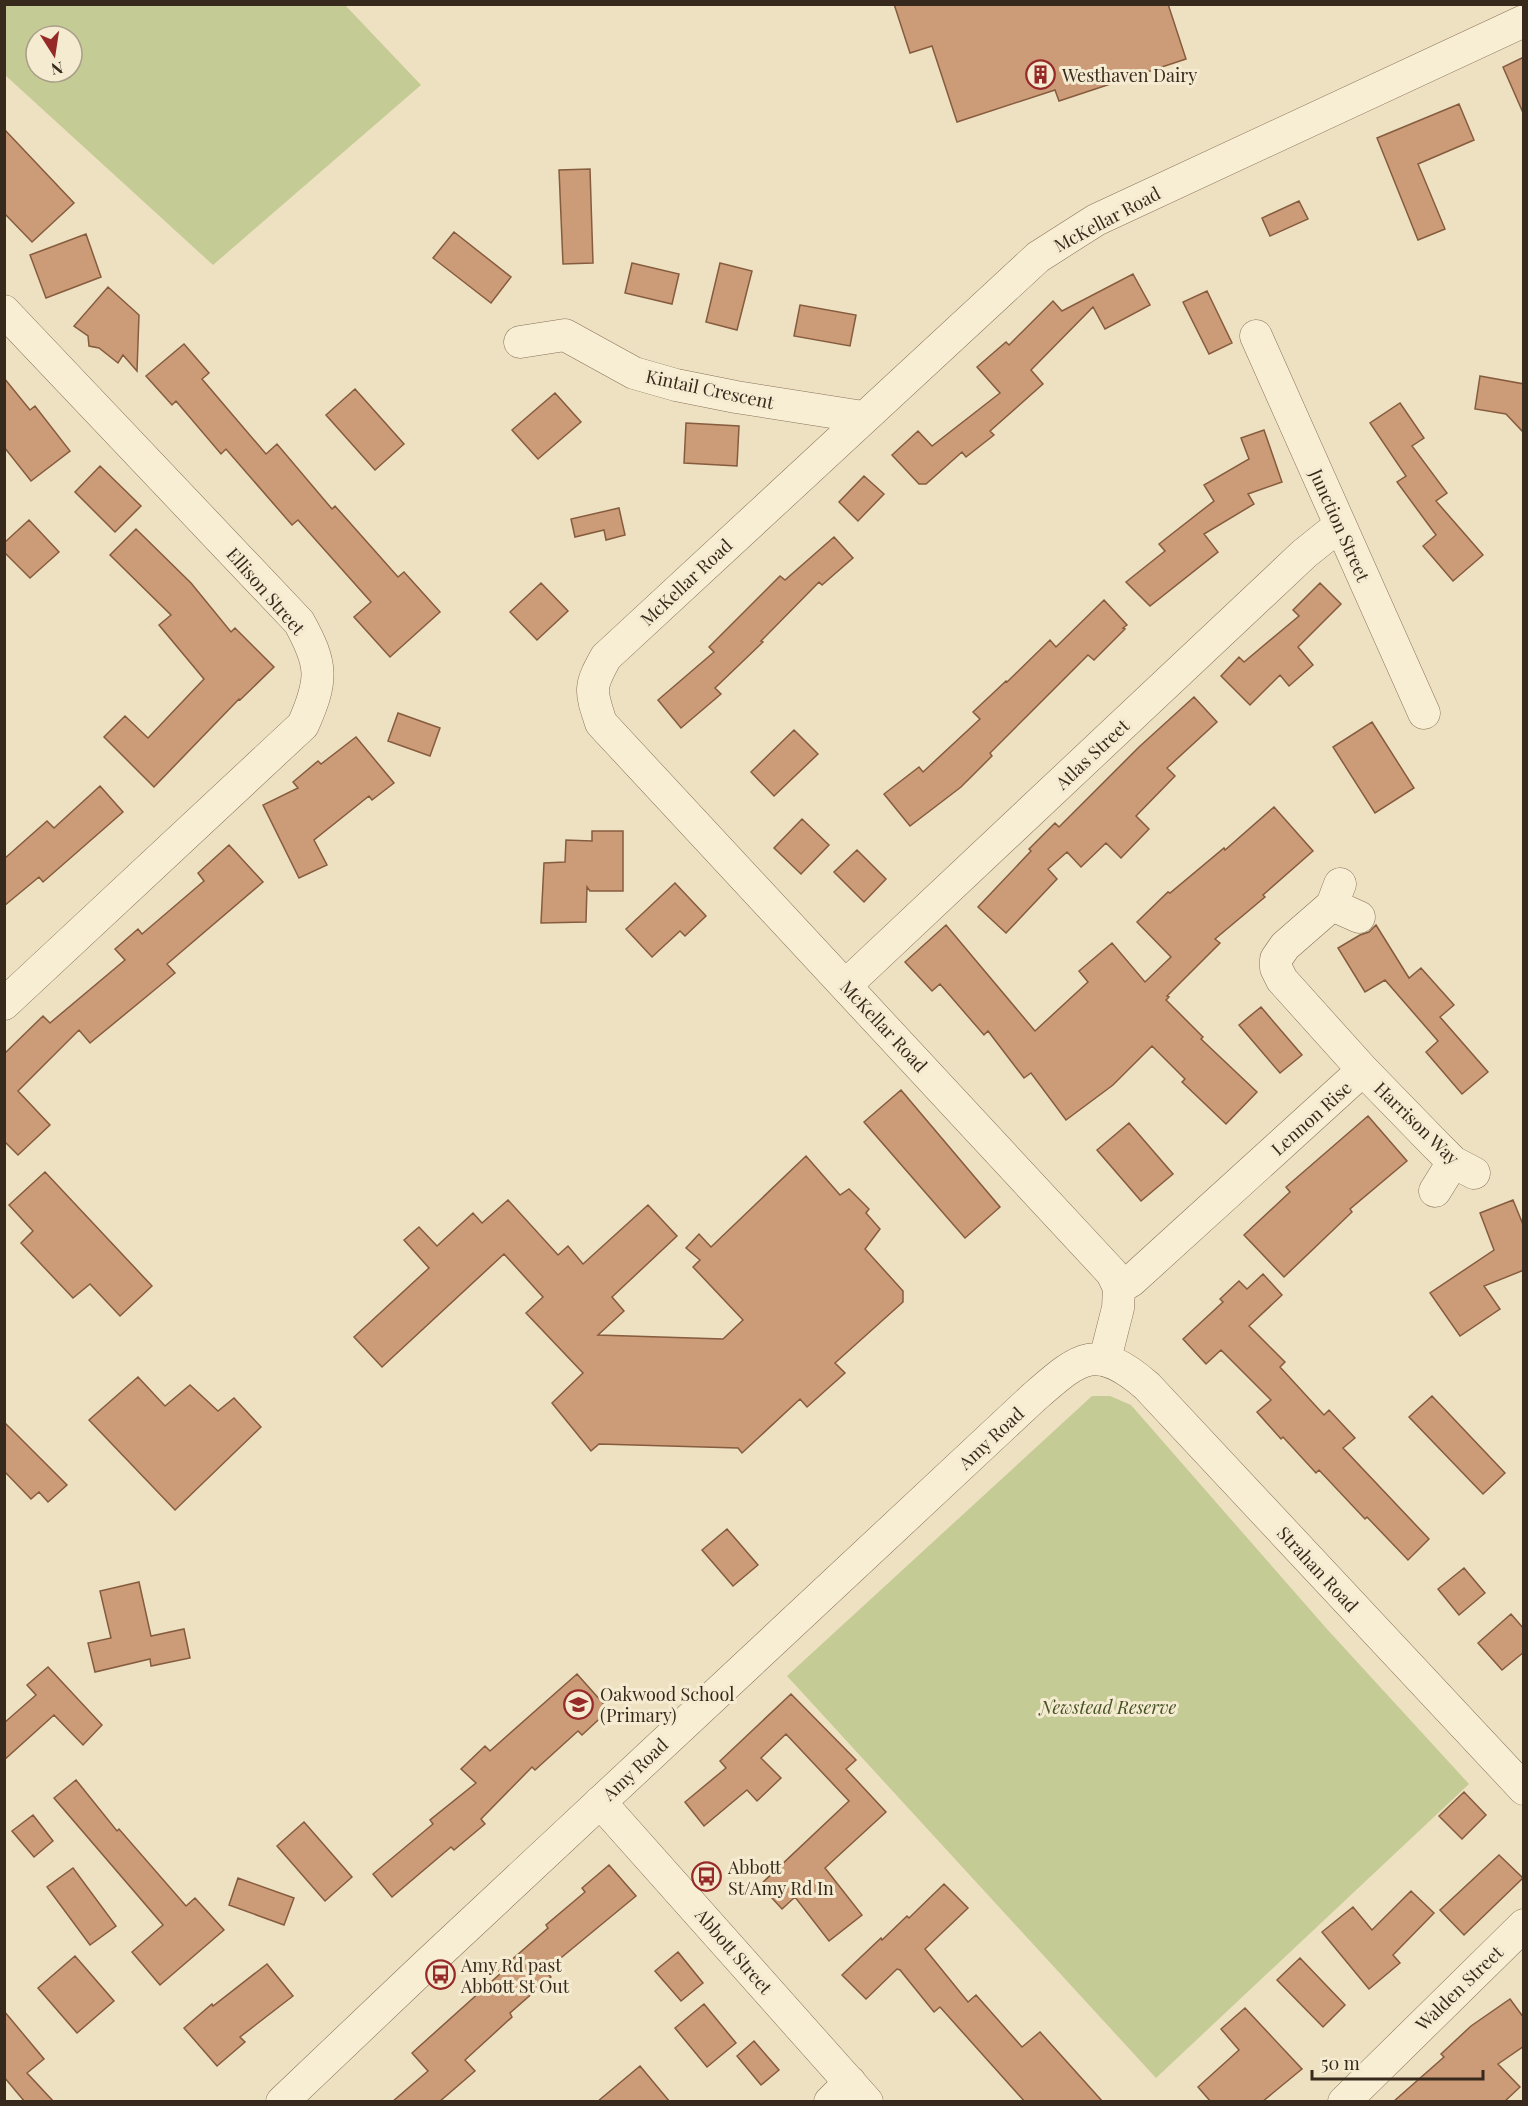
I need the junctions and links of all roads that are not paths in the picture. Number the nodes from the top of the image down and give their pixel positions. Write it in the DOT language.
graph roads {
  1 [pos="1524,21"];
  2 [pos="4,310"];
  3 [pos="1256,336"];
  4 [pos="520,342"];
  5 [pos="863,417"];
  6 [pos="1340,525"];
  7 [pos="1424,713"];
  8 [pos="1344,902"];
  9 [pos="846,985"];
  10 [pos="4,1004"];
  11 [pos="1363,1070"];
  12 [pos="1435,1191"];
  13 [pos="1119,1288"];
  14 [pos="1105,1359"];
  15 [pos="1524,1789"];
  16 [pos="600,1802"];
  17 [pos="1524,1925"];
  18 [pos="849,2095"];
  19 [pos="282,2102"];
  20 [pos="1344,2102"];
  1 -- 5 [label="street, McKellar Road"];
  2 -- 10 [label="street, Ellison Street"];
  3 -- 6 [label="street, Junction Street"];
  4 -- 5 [label="street, Kintail Crescent"];
  5 -- 9 [label="street, McKellar Road"];
  6 -- 7 [label="street, Junction Street"];
  6 -- 9 [label="street, Atlas Street"];
  8 -- 11 [label="street, Lennon Rise"];
  9 -- 13 [label="street, McKellar Road"];
  11 -- 12 [label="street, Harrison Way"];
  11 -- 13 [label="street, Lennon Rise"];
  13 -- 14 [label="street"];
  14 -- 15 [label="street, Strahan Road"];
  14 -- 16 [label="street, Amy Road"];
  16 -- 18 [label="street, Abbott Street"];
  16 -- 19 [label="street, Amy Road"];
  17 -- 20 [label="street, Walden Street"];
}
